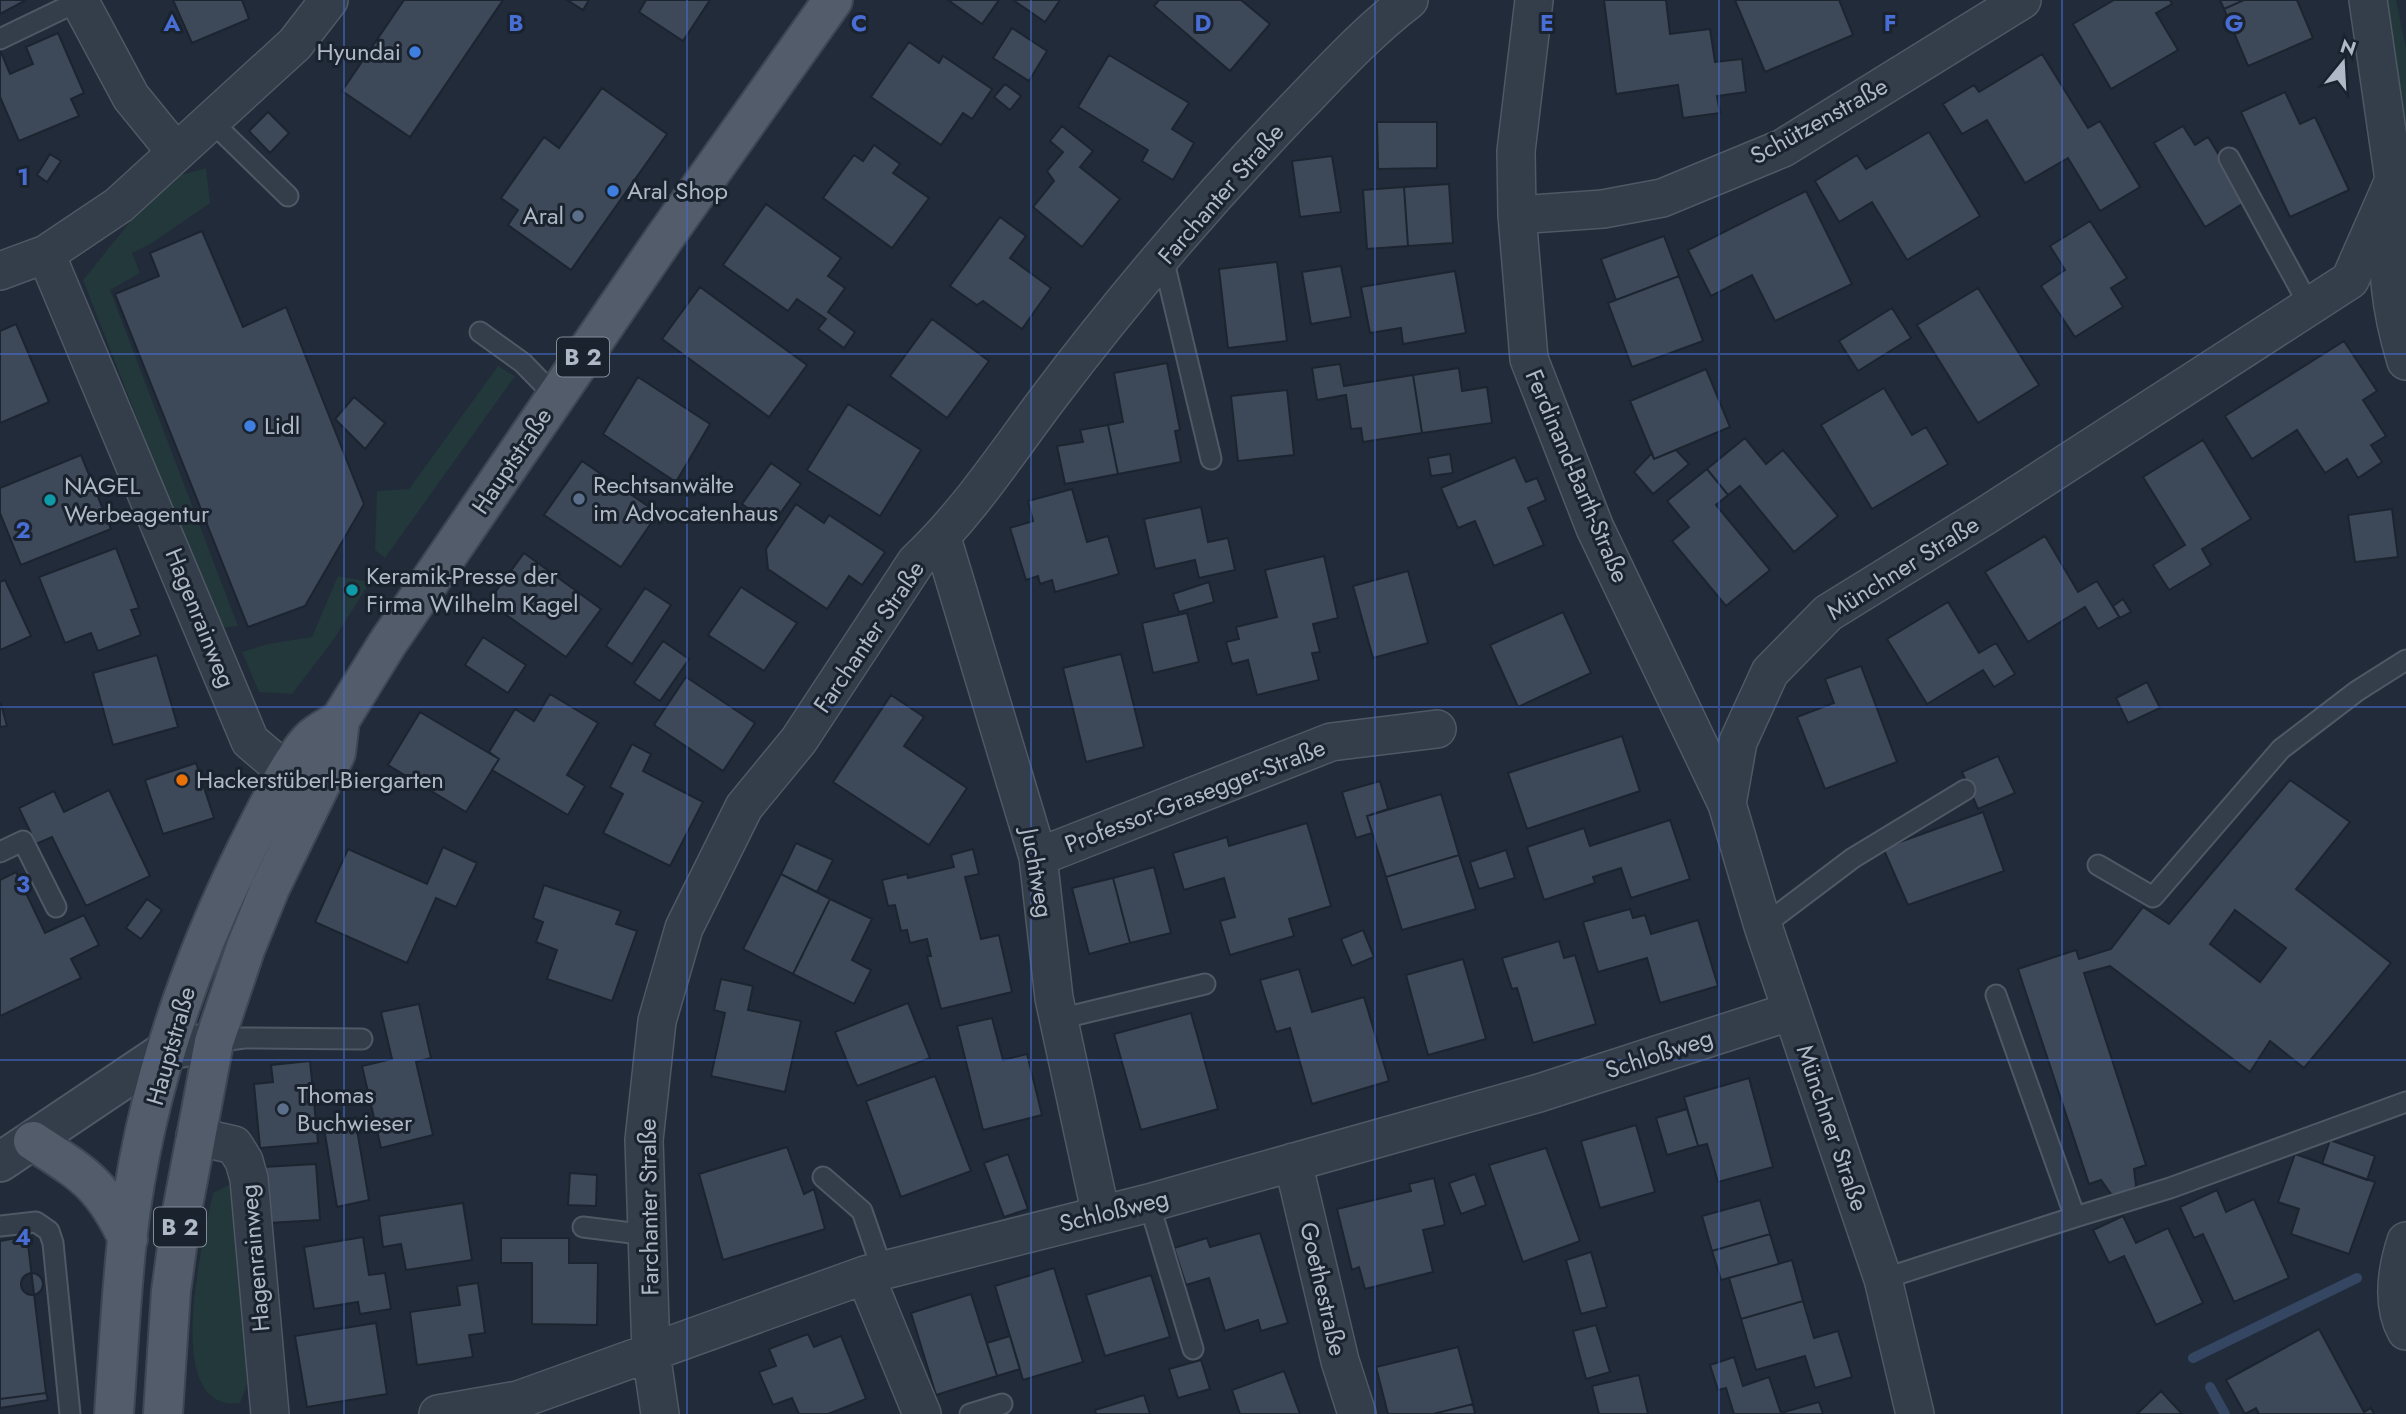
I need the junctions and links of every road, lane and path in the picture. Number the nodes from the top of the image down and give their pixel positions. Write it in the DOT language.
graph roads {
  1 [pos="79,0"];
  2 [pos="330,0"];
  3 [pos="833,0"];
  4 [pos="1409,0"];
  5 [pos="1534,0"];
  6 [pos="2022,0"];
  7 [pos="2368,0"];
  8 [pos="0,39"];
  9 [pos="210,120"];
  10 [pos="175,151"];
  11 [pos="2229,158"];
  12 [pos="2394,180"];
  13 [pos="288,196"];
  14 [pos="1517,215"];
  15 [pos="2397,240"];
  16 [pos="46,254"];
  17 [pos="1163,258"];
  18 [pos="0,271"];
  19 [pos="2309,307"];
  20 [pos="480,332"];
  21 [pos="2406,361"];
  22 [pos="556,397"];
  23 [pos="1211,459"];
  24 [pos="942,538"];
  25 [pos="2406,660"];
  26 [pos="340,720"];
  27 [pos="1437,729"];
  28 [pos="289,774"];
  29 [pos="1965,789"];
  30 [pos="1727,804"];
  31 [pos="0,852"];
  32 [pos="1038,856"];
  33 [pos="2098,865"];
  34 [pos="56,907"];
  35 [pos="1763,926"];
  36 [pos="1205,984"];
  37 [pos="1996,995"];
  38 [pos="1792,1012"];
  39 [pos="1059,1019"];
  40 [pos="362,1039"];
  41 [pos="214,1042"];
  42 [pos="167,1049"];
  43 [pos="2406,1102"];
  44 [pos="195,1136"];
  45 [pos="33,1140"];
  46 [pos="0,1162"];
  47 [pos="1293,1162"];
  48 [pos="823,1177"];
  49 [pos="1149,1203"];
  50 [pos="1101,1215"];
  51 [pos="2075,1217"];
  52 [pos="0,1226"];
  53 [pos="583,1227"];
  54 [pos="648,1235"];
  55 [pos="128,1239"];
  56 [pos="2406,1241"];
  57 [pos="874,1273"];
  58 [pos="1883,1279"];
  59 [pos="2406,1331"];
  60 [pos="1193,1349"];
  61 [pos="652,1353"];
  62 [pos="1002,1404"];
  63 [pos="70,1414"];
  64 [pos="114,1414"];
  65 [pos="163,1414"];
  66 [pos="270,1414"];
  67 [pos="438,1414"];
  68 [pos="660,1414"];
  69 [pos="922,1414"];
  70 [pos="970,1414"];
  71 [pos="1357,1414"];
  72 [pos="1915,1414"];
  1 -- 8 [label="lane"];
  1 -- 10 [label="street"];
  2 -- 9 [label="street"];
  3 -- 22 [label="main road, Hauptstraße / B 2"];
  4 -- 17 [label="street, Farchanter Straße"];
  5 -- 14 [label="street, Ferdinand-Barth-Straße"];
  6 -- 14 [label="street, Schützenstraße"];
  7 -- 12 [label="street"];
  9 -- 10 [label="street"];
  9 -- 13 [label="lane"];
  10 -- 16 [label="street"];
  11 -- 19 [label="lane"];
  12 -- 15 [label="street"];
  12 -- 19 [label="street, Münchner Straße"];
  14 -- 30 [label="street, Ferdinand-Barth-Straße"];
  15 -- 21 [label="street"];
  16 -- 18 [label="street"];
  16 -- 28 [label="street, Hagenrainweg"];
  17 -- 23 [label="lane"];
  17 -- 24 [label="street, Farchanter Straße"];
  19 -- 30 [label="street, Münchner Straße"];
  20 -- 22 [label="lane"];
  22 -- 26 [label="main road, Hauptstraße / B 2"];
  24 -- 32 [label="street, Juchtweg"];
  24 -- 54 [label="street, Farchanter Straße"];
  25 -- 33 [label="lane"];
  26 -- 28 [label="main road, Hauptstraße / B 2"];
  26 -- 41 [label="main road, Hauptstraße / B 2"];
  27 -- 32 [label="street, Professor-Grasegger-Straße"];
  28 -- 42 [label="main road, Hauptstraße / B 2"];
  29 -- 35 [label="lane"];
  30 -- 35 [label="street, Münchner Straße"];
  31 -- 34 [label="lane"];
  32 -- 39 [label="street, Juchtweg"];
  35 -- 38 [label="street, Münchner Straße"];
  36 -- 39 [label="lane"];
  37 -- 51 [label="lane"];
  38 -- 47 [label="street, Schloßweg"];
  38 -- 58 [label="street, Münchner Straße"];
  39 -- 50 [label="street, Juchtweg"];
  40 -- 41 [label="lane"];
  41 -- 42 [label="street"];
  41 -- 44 [label="main road, Hauptstraße / B 2"];
  42 -- 45 [label="street"];
  42 -- 55 [label="main road, Hauptstraße / B 2"];
  43 -- 51 [label="lane"];
  44 -- 65 [label="main road, Hauptstraße / B 2"];
  44 -- 66 [label="street, Hagenrainweg"];
  45 -- 46 [label="street"];
  45 -- 55 [label="main road"];
  47 -- 49 [label="street, Schloßweg"];
  47 -- 71 [label="street, Goethestraße"];
  48 -- 57 [label="lane"];
  49 -- 50 [label="street, Schloßweg"];
  49 -- 60 [label="lane"];
  50 -- 57 [label="street, Schloßweg"];
  51 -- 58 [label="lane"];
  52 -- 63 [label="lane"];
  53 -- 54 [label="lane"];
  54 -- 61 [label="street, Farchanter Straße"];
  55 -- 64 [label="main road, Hauptstraße / B 2"];
  56 -- 59 [label="street"];
  57 -- 61 [label="street, Schloßweg"];
  57 -- 69 [label="street"];
  58 -- 72 [label="street, Münchner Straße"];
  61 -- 67 [label="street, Schloßweg"];
  61 -- 68 [label="street, Farchanter Straße"];
  62 -- 70 [label="lane"];
}
